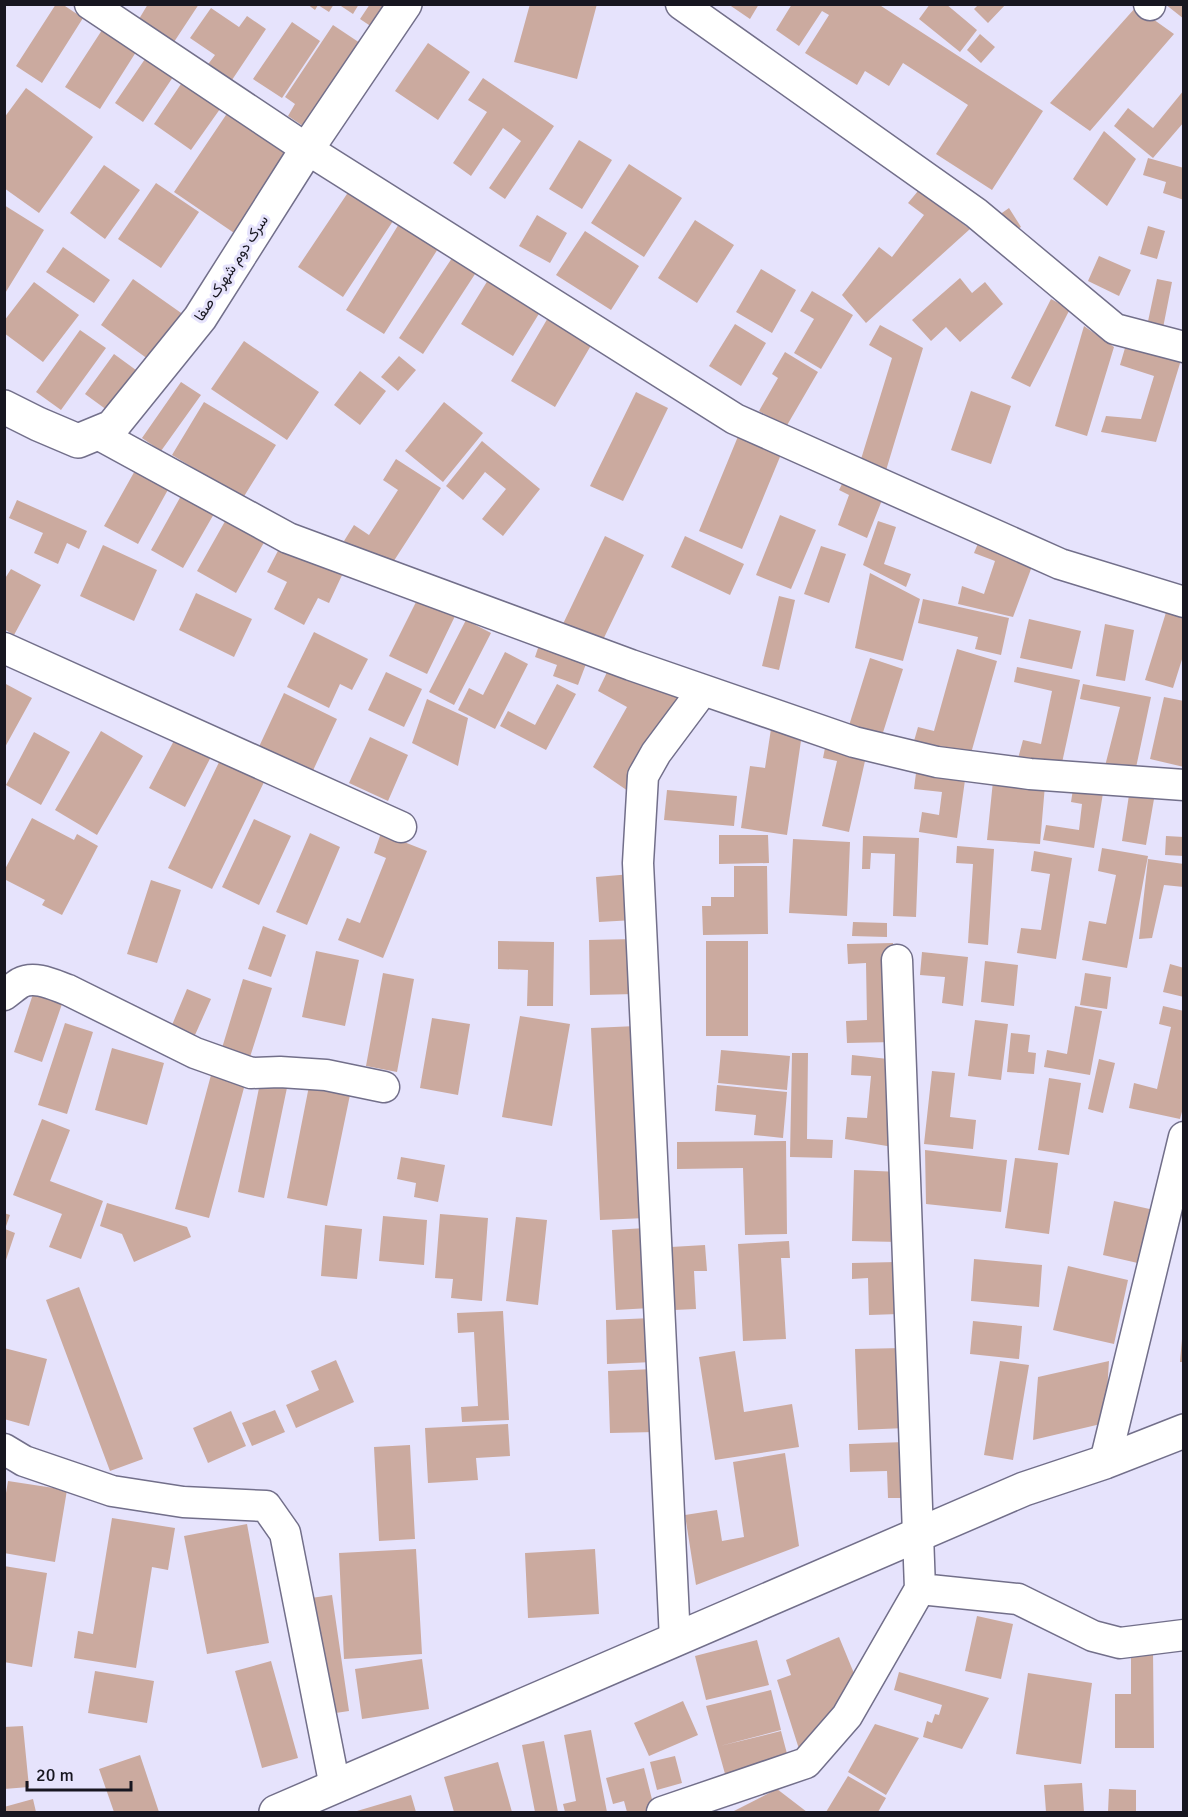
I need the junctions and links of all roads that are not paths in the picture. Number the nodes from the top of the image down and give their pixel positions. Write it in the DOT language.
graph roads {
  1 [pos="90,4"];
  2 [pos="405,4"];
  3 [pos="681,4"];
  4 [pos="307,149"];
  5 [pos="1184,347"];
  6 [pos="4,407"];
  7 [pos="96,433"];
  8 [pos="1184,602"];
  9 [pos="4,648"];
  10 [pos="703,690"];
  11 [pos="1184,785"];
  12 [pos="401,827"];
  13 [pos="897,960"];
  14 [pos="4,995"];
  15 [pos="384,1087"];
  16 [pos="1184,1137"];
  17 [pos="1184,1431"];
  18 [pos="4,1449"];
  19 [pos="1105,1462"];
  20 [pos="918,1535"];
  21 [pos="920,1589"];
  22 [pos="1184,1635"];
  23 [pos="675,1640"];
  24 [pos="335,1787"];
  25 [pos="280,1812"];
  26 [pos="662,1812"];
  1 -- 4 [label="street"];
  2 -- 4 [label="street, سرک دوم شهرک صفا"];
  3 -- 5 [label="street"];
  4 -- 7 [label="street, سرک دوم شهرک صفا"];
  4 -- 8 [label="street"];
  6 -- 7 [label="street, سرک دوم شهرک صفا"];
  7 -- 10 [label="street"];
  9 -- 12 [label="street"];
  10 -- 11 [label="street"];
  10 -- 23 [label="street"];
  13 -- 20 [label="street"];
  14 -- 15 [label="street"];
  16 -- 19 [label="street"];
  17 -- 19 [label="street"];
  18 -- 24 [label="street"];
  19 -- 20 [label="street"];
  20 -- 21 [label="street"];
  20 -- 23 [label="street"];
  21 -- 22 [label="street"];
  21 -- 26 [label="street"];
  23 -- 24 [label="street"];
  24 -- 25 [label="street"];
}
